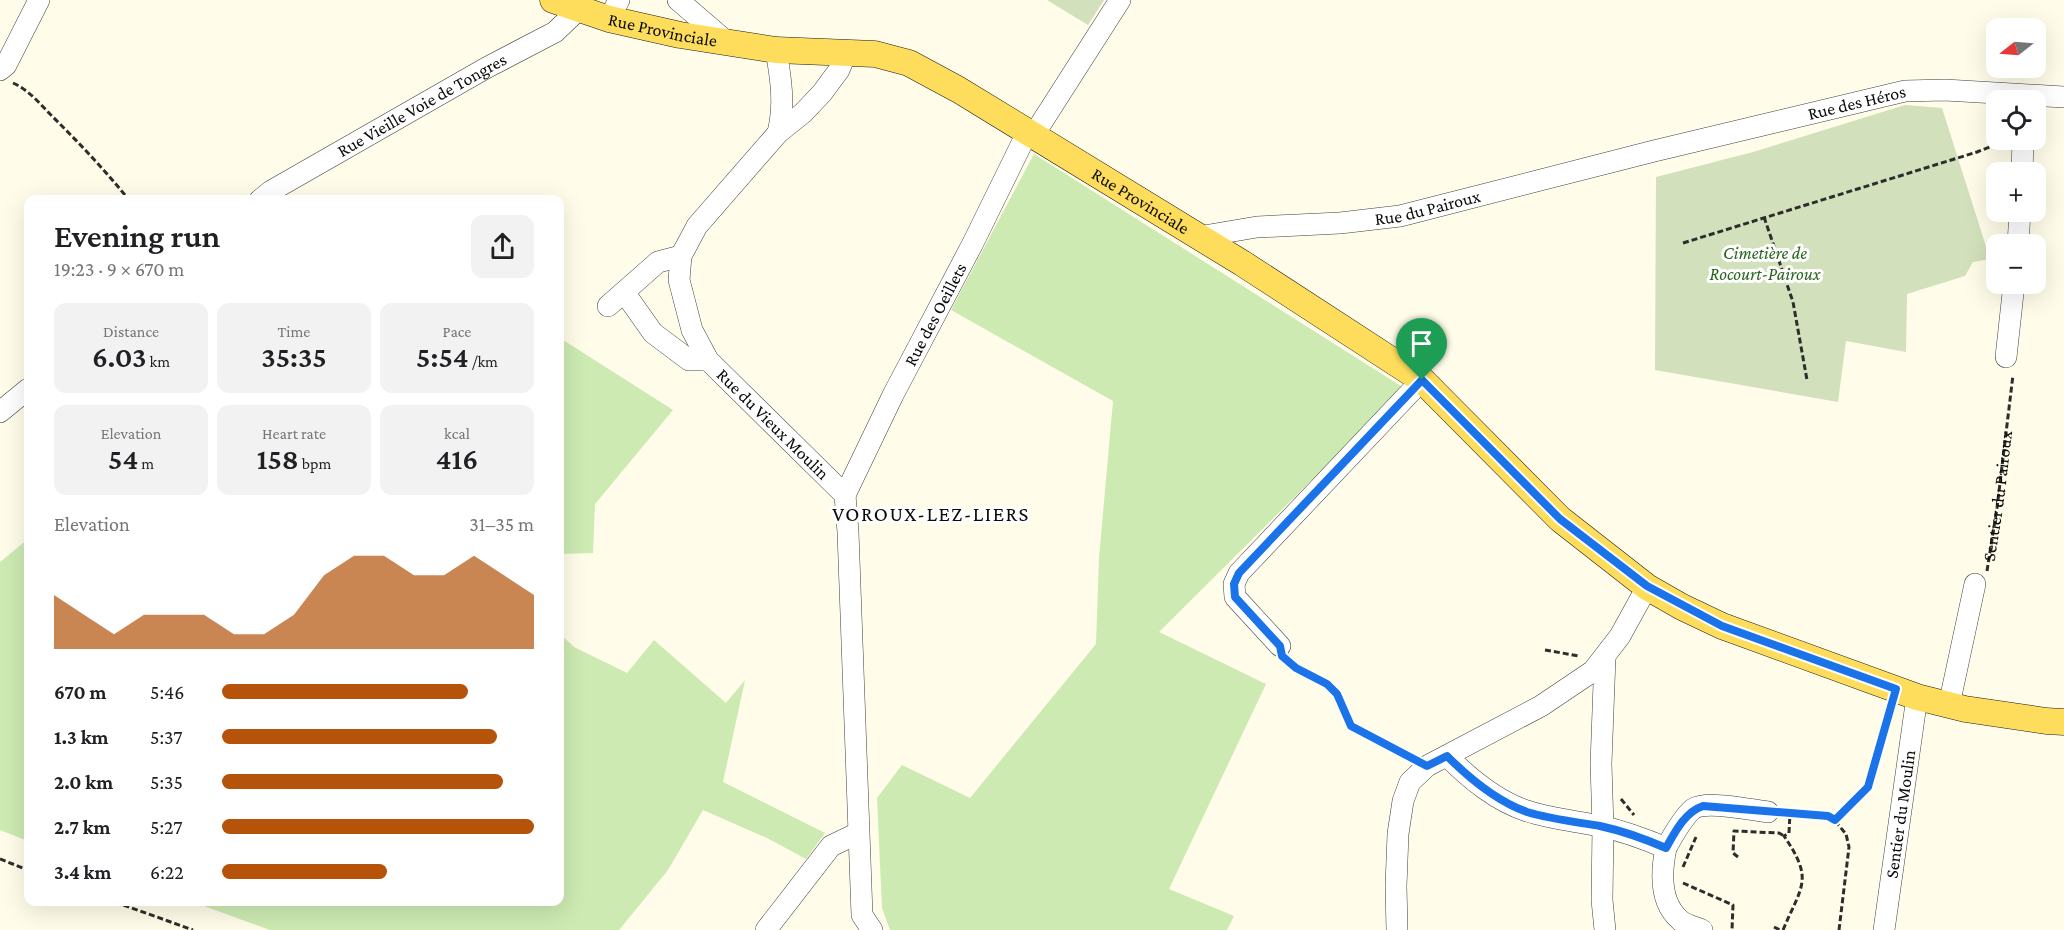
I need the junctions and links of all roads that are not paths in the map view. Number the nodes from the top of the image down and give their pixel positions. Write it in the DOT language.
graph roads {
  1 [pos="39,0"];
  2 [pos="553,0"];
  3 [pos="678,0"];
  4 [pos="1120,0"];
  5 [pos="579,9"];
  6 [pos="614,10"];
  7 [pos="728,43"];
  8 [pos="776,50"];
  9 [pos="846,53"];
  10 [pos="4,76"];
  11 [pos="1986,95"];
  12 [pos="2046,97"];
  13 [pos="2064,97"];
  14 [pos="778,133"];
  15 [pos="1030,134"];
  16 [pos="1654,151"];
  17 [pos="266,195"];
  18 [pos="1198,237"];
  19 [pos="681,256"];
  20 [pos="624,292"];
  21 [pos="2013,294"];
  22 [pos="608,306"];
  23 [pos="2006,357"];
  24 [pos="708,360"];
  25 [pos="1422,380"];
  26 [pos="24,392"];
  27 [pos="0,412"];
  28 [pos="844,495"];
  29 [pos="1980,581"];
  30 [pos="1647,586"];
  31 [pos="1280,646"];
  32 [pos="1605,657"];
  33 [pos="1906,693"];
  34 [pos="1949,705"];
  35 [pos="2064,722"];
  36 [pos="1447,756"];
  37 [pos="1768,812"];
  38 [pos="1604,827"];
  39 [pos="858,833"];
  40 [pos="1666,848"];
  41 [pos="766,930"];
  42 [pos="872,930"];
  43 [pos="1397,930"];
  44 [pos="1605,930"];
  45 [pos="1702,930"];
  46 [pos="1884,930"];
  1 -- 10 [label="street"];
  2 -- 5 [label="main road, Rue Provinciale"];
  3 -- 7 [label="street"];
  4 -- 15 [label="street, Rue des Oeillets"];
  5 -- 6 [label="main road, Rue Provinciale"];
  5 -- 17 [label="street, Rue Vieille Voie de Tongres"];
  6 -- 7 [label="main road, Rue Provinciale"];
  7 -- 8 [label="main road, Rue Provinciale"];
  8 -- 9 [label="main road, Rue Provinciale"];
  8 -- 14 [label="street"];
  9 -- 14 [label="street, Rue du Vieux Moulin"];
  9 -- 15 [label="main road, Rue Provinciale"];
  11 -- 16 [label="street, Rue des Héros"];
  12 -- 13 [label="street, Rue des Héros"];
  14 -- 19 [label="street, Rue du Vieux Moulin"];
  15 -- 18 [label="main road, Rue Provinciale"];
  15 -- 28 [label="street, Rue des Oeillets"];
  16 -- 18 [label="street, Rue du Pairoux"];
  18 -- 25 [label="main road, Rue Provinciale"];
  19 -- 20 [label="street"];
  19 -- 24 [label="street, Rue du Vieux Moulin"];
  20 -- 22 [label="street"];
  20 -- 24 [label="street"];
  21 -- 23 [label="street"];
  24 -- 28 [label="street, Rue du Vieux Moulin"];
  25 -- 30 [label="main road, Rue Provinciale"];
  25 -- 31 [label="street"];
  26 -- 27 [label="street"];
  28 -- 39 [label="street, Rue du Vieux Moulin"];
  29 -- 34 [label="street"];
  30 -- 32 [label="street"];
  30 -- 33 [label="main road, Rue Provinciale"];
  32 -- 36 [label="street"];
  32 -- 38 [label="street"];
  33 -- 34 [label="main road, Rue Provinciale"];
  33 -- 46 [label="street, Sentier du Moulin"];
  34 -- 35 [label="main road, Rue Provinciale"];
  36 -- 38 [label="street"];
  36 -- 43 [label="street"];
  37 -- 40 [label="street"];
  38 -- 40 [label="street"];
  38 -- 44 [label="street"];
  39 -- 41 [label="street"];
  39 -- 42 [label="street, Rue du Vieux Moulin"];
  40 -- 45 [label="street"];
}
